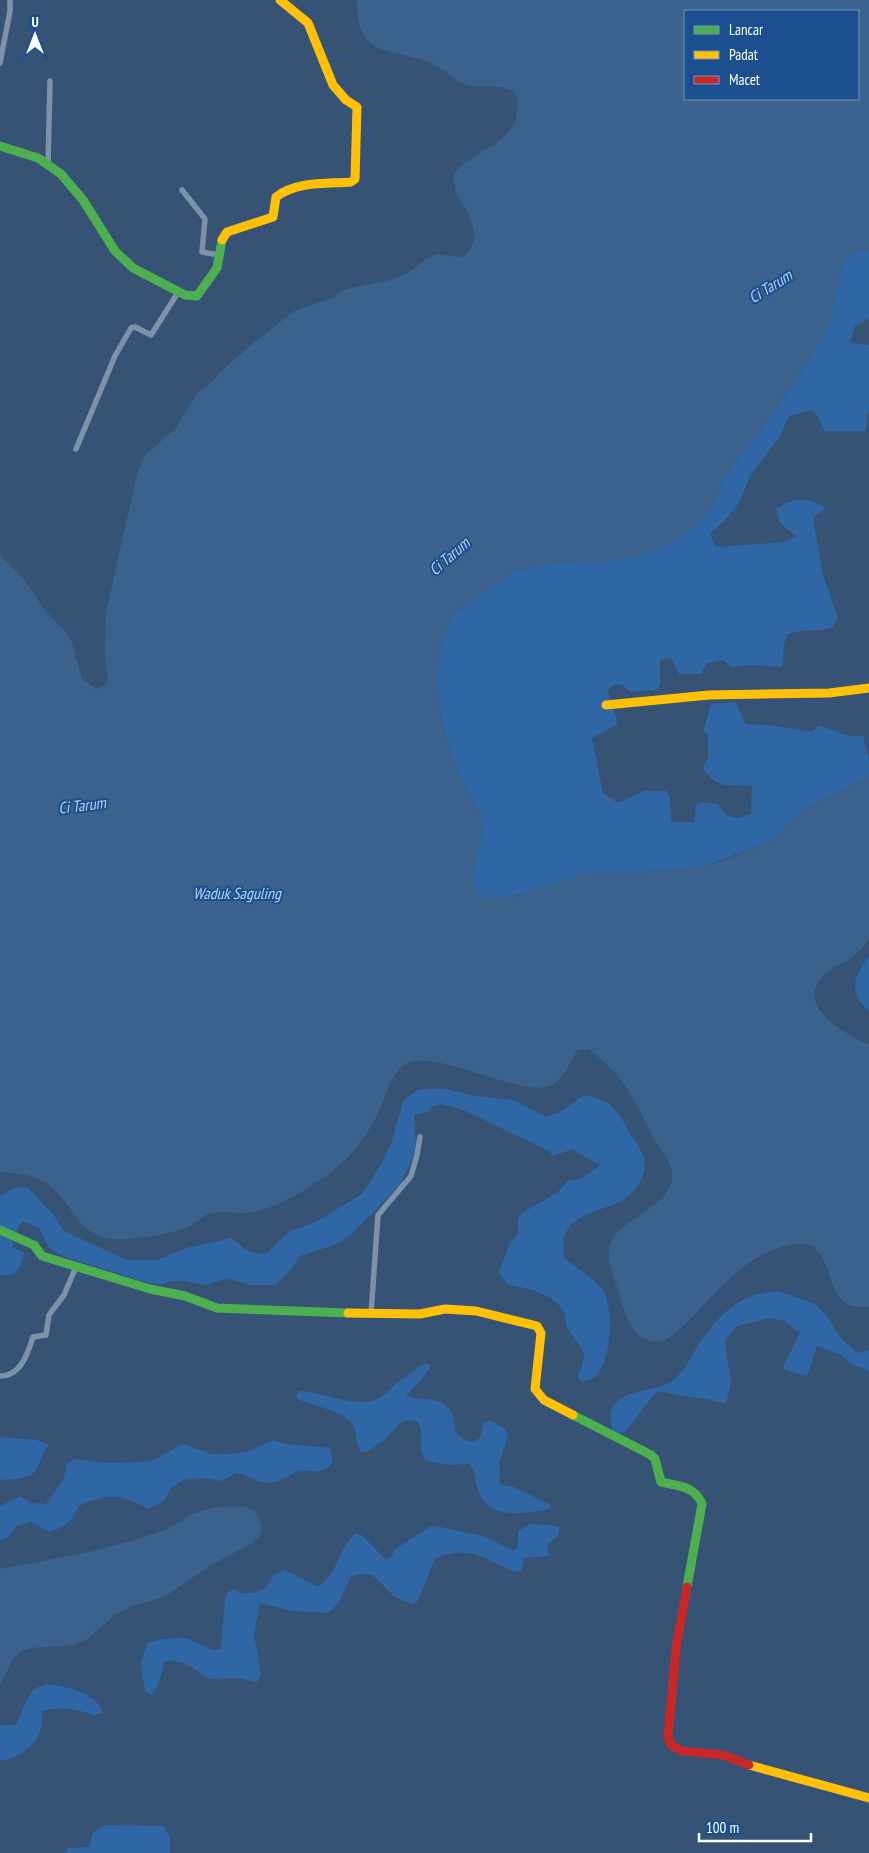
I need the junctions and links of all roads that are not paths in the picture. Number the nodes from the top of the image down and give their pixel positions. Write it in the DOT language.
graph roads {
  1 [pos="10,0"];
  2 [pos="280,0"];
  3 [pos="0,63"];
  4 [pos="50,81"];
  5 [pos="0,146"];
  6 [pos="48,164"];
  7 [pos="182,190"];
  8 [pos="219,255"];
  9 [pos="179,291"];
  10 [pos="76,449"];
  11 [pos="869,688"];
  12 [pos="606,705"];
  13 [pos="420,1137"];
  14 [pos="0,1230"];
  15 [pos="76,1268"];
  16 [pos="371,1314"];
  17 [pos="0,1376"];
  18 [pos="869,1798"];
  1 -- 3 [label="street"];
  2 -- 8 [label="street"];
  4 -- 6 [label="street"];
  5 -- 6 [label="street"];
  6 -- 9 [label="street"];
  7 -- 8 [label="street"];
  8 -- 9 [label="street"];
  9 -- 10 [label="street"];
  11 -- 12 [label="street"];
  13 -- 16 [label="street"];
  14 -- 15 [label="street"];
  15 -- 16 [label="street"];
  15 -- 17 [label="street"];
  16 -- 18 [label="street"];
}
